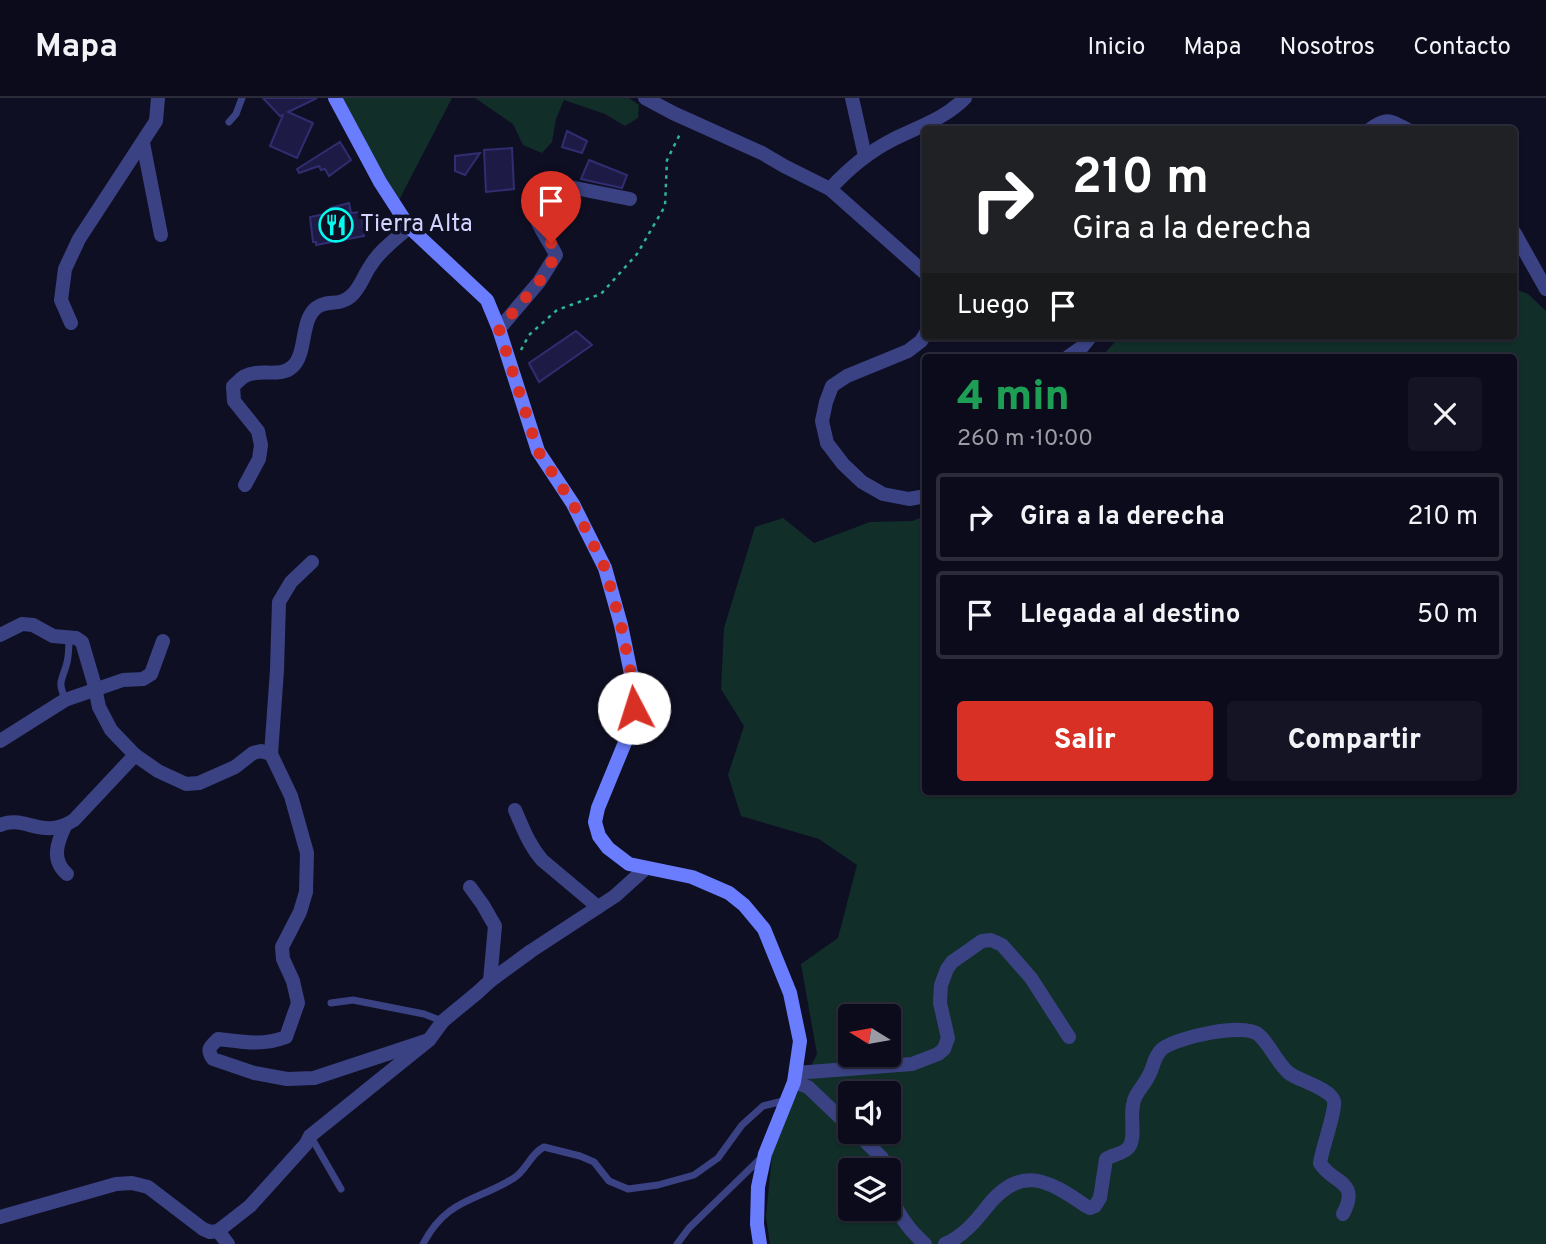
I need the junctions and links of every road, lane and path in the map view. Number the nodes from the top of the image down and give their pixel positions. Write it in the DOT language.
graph roads {
  1 [pos="158,98"];
  2 [pos="242,98"];
  3 [pos="335,98"];
  4 [pos="645,98"];
  5 [pos="852,98"];
  6 [pos="965,98"];
  7 [pos="687,120"];
  8 [pos="229,122"];
  9 [pos="923,126"];
  10 [pos="1375,126"];
  11 [pos="1401,126"];
  12 [pos="922,127"];
  13 [pos="143,144"];
  14 [pos="865,156"];
  15 [pos="830,189"];
  16 [pos="630,199"];
  17 [pos="409,227"];
  18 [pos="161,234"];
  19 [pos="1517,237"];
  20 [pos="922,270"];
  21 [pos="1546,289"];
  22 [pos="71,323"];
  23 [pos="499,329"];
  24 [pos="922,340"];
  25 [pos="1088,340"];
  26 [pos="1072,354"];
  27 [pos="510,368"];
  28 [pos="245,485"];
  29 [pos="922,497"];
  30 [pos="312,562"];
  31 [pos="0,635"];
  32 [pos="69,638"];
  33 [pos="163,641"];
  34 [pos="95,689"];
  35 [pos="65,700"];
  36 [pos="0,741"];
  37 [pos="271,754"];
  38 [pos="135,755"];
  39 [pos="515,810"];
  40 [pos="0,825"];
  41 [pos="65,826"];
  42 [pos="646,868"];
  43 [pos="67,874"];
  44 [pos="470,887"];
  45 [pos="598,907"];
  46 [pos="490,981"];
  47 [pos="331,1003"];
  48 [pos="443,1021"];
  49 [pos="1069,1037"];
  50 [pos="429,1040"];
  51 [pos="795,1077"];
  52 [pos="788,1099"];
  53 [pos="838,1116"];
  54 [pos="310,1136"];
  55 [pos="868,1144"];
  56 [pos="765,1154"];
  57 [pos="882,1158"];
  58 [pos="341,1189"];
  59 [pos="1343,1214"];
  60 [pos="901,1215"];
  61 [pos="0,1217"];
  62 [pos="218,1231"];
  63 [pos="228,1244"];
  64 [pos="423,1244"];
  65 [pos="677,1244"];
  66 [pos="760,1244"];
  67 [pos="925,1244"];
  68 [pos="945,1244"];
  1 -- 13 [label="street"];
  2 -- 8 [label="lane"];
  3 -- 17 [label="street"];
  4 -- 7 [label="street"];
  5 -- 14 [label="street"];
  6 -- 9 [label="street"];
  7 -- 15 [label="street"];
  7 -- 27 [label="path"];
  10 -- 11 [label="street"];
  12 -- 14 [label="street"];
  13 -- 18 [label="street"];
  13 -- 22 [label="street"];
  14 -- 15 [label="street"];
  15 -- 20 [label="street"];
  16 -- 23 [label="street"];
  17 -- 23 [label="street"];
  17 -- 28 [label="street"];
  19 -- 21 [label="street"];
  23 -- 27 [label="street"];
  24 -- 29 [label="street"];
  25 -- 26 [label="street"];
  27 -- 42 [label="street"];
  30 -- 37 [label="street"];
  31 -- 32 [label="street"];
  32 -- 34 [label="street"];
  32 -- 35 [label="lane"];
  33 -- 34 [label="street"];
  34 -- 35 [label="street"];
  34 -- 38 [label="street"];
  35 -- 36 [label="street"];
  37 -- 38 [label="street"];
  37 -- 50 [label="street"];
  38 -- 41 [label="street"];
  39 -- 45 [label="street"];
  40 -- 41 [label="street"];
  41 -- 43 [label="street"];
  42 -- 45 [label="street"];
  42 -- 51 [label="street"];
  44 -- 46 [label="street"];
  45 -- 46 [label="street"];
  46 -- 48 [label="street"];
  47 -- 48 [label="lane"];
  48 -- 50 [label="street"];
  49 -- 51 [label="street"];
  50 -- 54 [label="street"];
  51 -- 52 [label="street"];
  51 -- 53 [label="street"];
  52 -- 56 [label="street"];
  52 -- 64 [label="lane"];
  54 -- 58 [label="lane"];
  54 -- 62 [label="street"];
  55 -- 57 [label="street"];
  56 -- 65 [label="lane"];
  56 -- 66 [label="street"];
  59 -- 68 [label="street"];
  60 -- 67 [label="street"];
  61 -- 62 [label="street"];
  62 -- 63 [label="street"];
}
